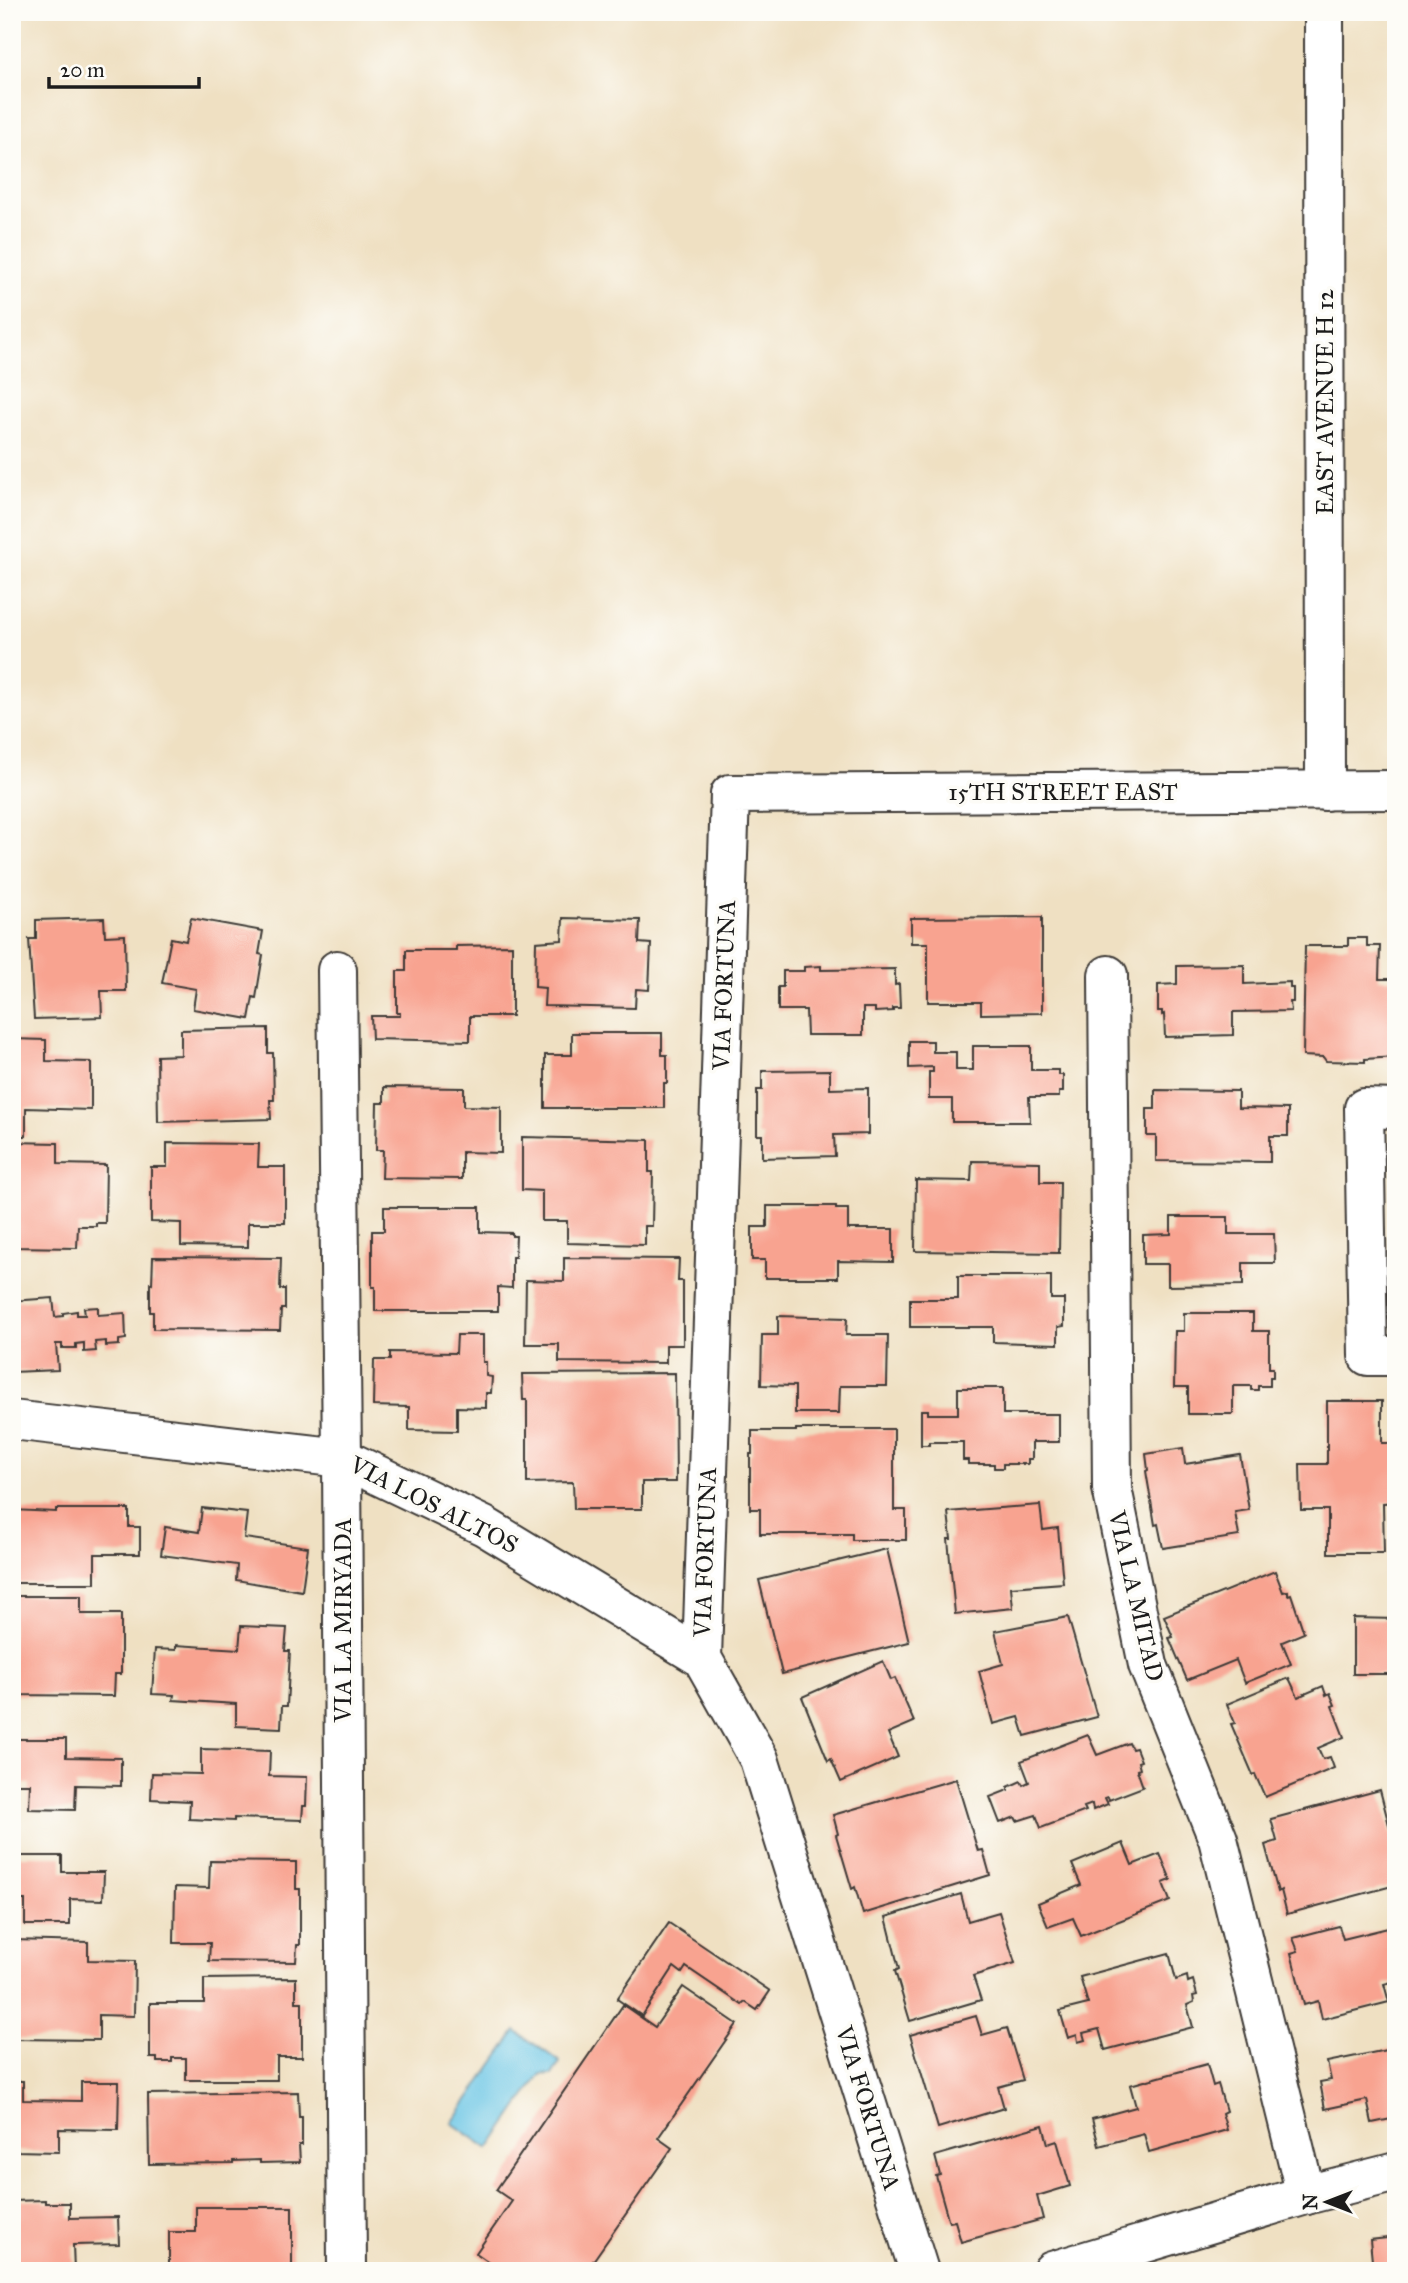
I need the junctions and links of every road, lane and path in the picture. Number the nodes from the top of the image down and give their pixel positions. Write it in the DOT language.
graph roads {
  1 [pos="1324,12"];
  2 [pos="1396,790"];
  3 [pos="1325,791"];
  4 [pos="730,794"];
  5 [pos="337,970"];
  6 [pos="1108,975"];
  7 [pos="1396,1109"];
  8 [pos="1396,1356"];
  9 [pos="12,1420"];
  10 [pos="342,1458"];
  11 [pos="702,1658"];
  12 [pos="1396,2172"];
  13 [pos="1306,2194"];
  14 [pos="347,2271"];
  15 [pos="919,2271"];
  16 [pos="1052,2271"];
  1 -- 3 [label="street, EAST AVENUE H 12"];
  2 -- 3 [label="street, 15TH STREET EAST"];
  3 -- 4 [label="street, 15TH STREET EAST"];
  4 -- 11 [label="street, VIA FORTUNA"];
  5 -- 10 [label="street, VIA LA MIRYADA"];
  6 -- 13 [label="street, VIA LA MITAD"];
  7 -- 8 [label="street"];
  9 -- 10 [label="street, VIA LOS ALTOS"];
  10 -- 11 [label="street, VIA LOS ALTOS"];
  10 -- 14 [label="street, VIA LA MIRYADA"];
  11 -- 15 [label="street, VIA FORTUNA"];
  12 -- 13 [label="street"];
  13 -- 16 [label="street"];
}
